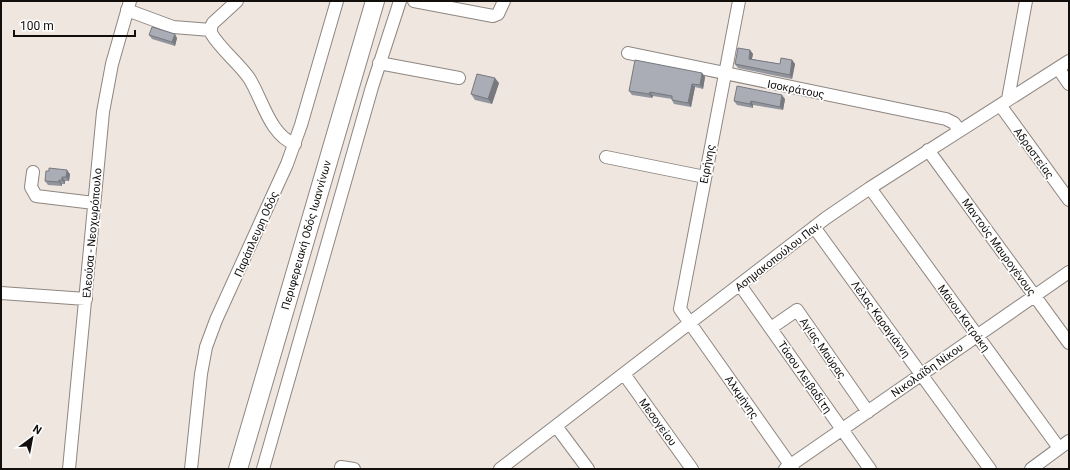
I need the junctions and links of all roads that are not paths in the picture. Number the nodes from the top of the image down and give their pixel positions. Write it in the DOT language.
graph roads {
  1 [pos="237,1"];
  2 [pos="338,1"];
  3 [pos="375,1"];
  4 [pos="400,1"];
  5 [pos="414,1"];
  6 [pos="504,1"];
  7 [pos="739,1"];
  8 [pos="1026,1"];
  9 [pos="129,6"];
  10 [pos="211,30"];
  11 [pos="628,53"];
  12 [pos="1069,60"];
  13 [pos="380,63"];
  14 [pos="1058,68"];
  15 [pos="725,73"];
  16 [pos="459,78"];
  17 [pos="1069,84"];
  18 [pos="1004,102"];
  19 [pos="960,130"];
  20 [pos="295,144"];
  21 [pos="928,150"];
  22 [pos="606,157"];
  23 [pos="33,172"];
  24 [pos="705,177"];
  25 [pos="870,188"];
  26 [pos="1069,200"];
  27 [pos="94,203"];
  28 [pos="814,227"];
  29 [pos="1069,272"];
  30 [pos="740,285"];
  31 [pos="1,293"];
  32 [pos="1034,296"];
  33 [pos="86,300"];
  34 [pos="690,325"];
  35 [pos="771,328"];
  36 [pos="977,336"];
  37 [pos="1069,343"];
  38 [pos="624,374"];
  39 [pos="921,375"];
  40 [pos="868,412"];
  41 [pos="556,426"];
  42 [pos="842,430"];
  43 [pos="1064,445"];
  44 [pos="341,467"];
  45 [pos="790,468"];
  46 [pos="69,469"];
  47 [pos="191,469"];
  48 [pos="238,469"];
  49 [pos="263,469"];
  50 [pos="354,469"];
  51 [pos="500,469"];
  52 [pos="588,469"];
  53 [pos="692,469"];
  54 [pos="870,469"];
  55 [pos="990,469"];
  56 [pos="1031,469"];
  1 -- 10 [label="street"];
  2 -- 20 [label="street, Παράπλευρη Οδός"];
  3 -- 48 [label="highway, Περιφερειακή Οδός Ιωαννίνων"];
  4 -- 13 [label="street"];
  5 -- 6 [label="street"];
  7 -- 15 [label="street, Ειρήνης"];
  8 -- 18 [label="street"];
  9 -- 10 [label="street"];
  9 -- 27 [label="street, Ελεούσα - Νεοχωρόπουλο"];
  10 -- 20 [label="street"];
  11 -- 15 [label="street, Ισοκράτους"];
  12 -- 14 [label="street, Ασημακοπούλου Παν."];
  13 -- 16 [label="street"];
  13 -- 49 [label="street"];
  14 -- 17 [label="street"];
  14 -- 18 [label="street, Ασημακοπούλου Παν."];
  15 -- 19 [label="street, Ισοκράτους"];
  15 -- 24 [label="street, Ειρήνης"];
  18 -- 19 [label="street, Ασημακοπούλου Παν."];
  18 -- 26 [label="street, Αδραστείας"];
  19 -- 21 [label="street, Ασημακοπούλου Παν."];
  20 -- 47 [label="street, Παράπλευρη Οδός"];
  21 -- 25 [label="street, Ασημακοπούλου Παν."];
  21 -- 32 [label="street, Μαντούς Μαυρογένους"];
  22 -- 24 [label="street"];
  23 -- 27 [label="street"];
  24 -- 34 [label="street, Ειρήνης"];
  25 -- 28 [label="street, Ασημακοπούλου Παν."];
  25 -- 36 [label="street, Μάνου Κατράκη"];
  27 -- 33 [label="street, Ελεούσα - Νεοχωρόπουλο"];
  28 -- 30 [label="street, Ασημακοπούλου Παν."];
  28 -- 39 [label="street, Λέλας Καραγιάννη"];
  29 -- 32 [label="street, Νικολαΐδη Νίκου"];
  30 -- 34 [label="street, Ασημακοπούλου Παν."];
  30 -- 35 [label="street, Τάσου Λειβαδίτη"];
  31 -- 33 [label="street"];
  32 -- 36 [label="street, Νικολαΐδη Νίκου"];
  32 -- 37 [label="street, Μαντούς Μαυρογένους"];
  33 -- 46 [label="street, Ελεούσα - Νεοχωρόπουλο"];
  34 -- 38 [label="street, Ασημακοπούλου Παν."];
  34 -- 45 [label="street, Αλκμήνης"];
  35 -- 40 [label="street, Αγίας Μαύρας"];
  35 -- 42 [label="street, Τάσου Λειβαδίτη"];
  36 -- 39 [label="street, Νικολαΐδη Νίκου"];
  36 -- 43 [label="street, Μάνου Κατράκη"];
  38 -- 41 [label="street, Ασημακοπούλου Παν."];
  38 -- 53 [label="street, Μεσογείου"];
  39 -- 40 [label="street, Νικολαΐδη Νίκου"];
  39 -- 55 [label="street, Λέλας Καραγιάννη"];
  40 -- 42 [label="street, Νικολαΐδη Νίκου"];
  41 -- 51 [label="street, Ασημακοπούλου Παν."];
  41 -- 52 [label="street"];
  42 -- 45 [label="street, Νικολαΐδη Νίκου"];
  42 -- 54 [label="street, Τάσου Λειβαδίτη"];
  43 -- 56 [label="street"];
  44 -- 50 [label="street"];
}
